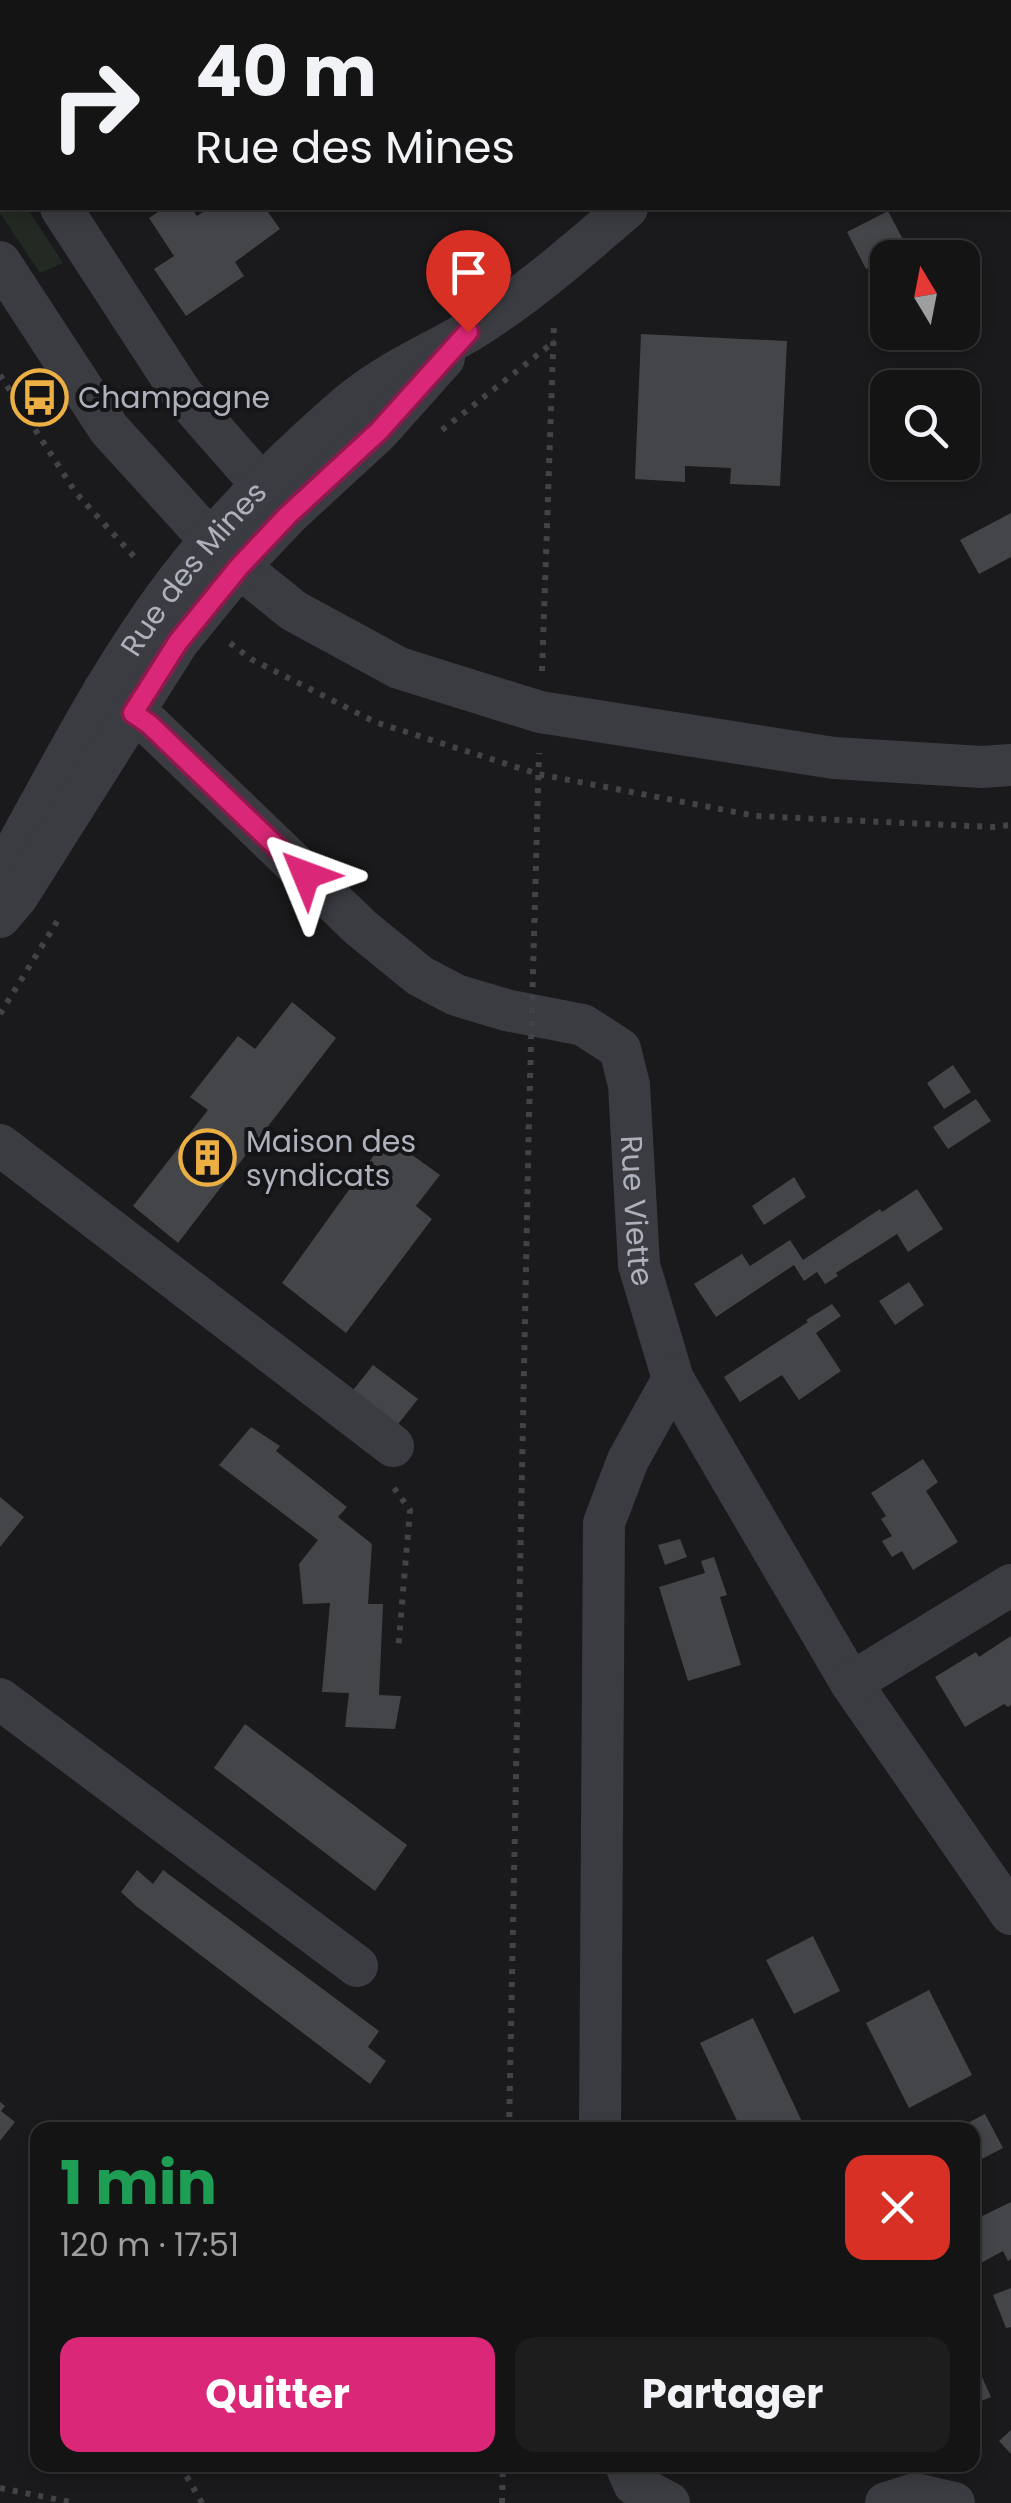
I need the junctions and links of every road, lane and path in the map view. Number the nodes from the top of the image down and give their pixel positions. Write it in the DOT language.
graph roads {
  1 [pos="62,210"];
  2 [pos="626,210"];
  3 [pos="0,262"];
  4 [pos="554,322"];
  5 [pos="555,341"];
  6 [pos="434,436"];
  7 [pos="275,500"];
  8 [pos="240,567"];
  9 [pos="232,644"];
  10 [pos="119,702"];
  11 [pos="540,712"];
  12 [pos="1011,764"];
  13 [pos="538,774"];
  14 [pos="1011,825"];
  15 [pos="0,877"];
  16 [pos="63,912"];
  17 [pos="0,917"];
  18 [pos="0,1014"];
  19 [pos="0,1145"];
  20 [pos="673,1378"];
  21 [pos="393,1446"];
  22 [pos="1011,1585"];
  23 [pos="398,1652"];
  24 [pos="852,1683"];
  25 [pos="0,1699"];
  26 [pos="1011,1914"];
  27 [pos="357,1966"];
  28 [pos="510,2122"];
  29 [pos="600,2122"];
  30 [pos="184,2472"];
  31 [pos="503,2472"];
  32 [pos="629,2472"];
  33 [pos="0,2488"];
  34 [pos="75,2503"];
  35 [pos="202,2503"];
  36 [pos="502,2503"];
  37 [pos="669,2503"];
  38 [pos="886,2503"];
  39 [pos="954,2503"];
  1 -- 7 [label="street"];
  2 -- 7 [label="street, Rue des Mines"];
  3 -- 8 [label="street"];
  4 -- 5 [label="path"];
  5 -- 6 [label="path"];
  5 -- 11 [label="path"];
  7 -- 8 [label="street, Rue des Mines"];
  8 -- 9 [label="path"];
  8 -- 10 [label="street, Rue des Mines"];
  8 -- 11 [label="street"];
  10 -- 15 [label="street, Rue des Mines"];
  10 -- 17 [label="street, Rue des Mines"];
  10 -- 20 [label="street, Rue Viette"];
  11 -- 12 [label="street"];
  11 -- 13 [label="path"];
  13 -- 14 [label="path"];
  13 -- 28 [label="path, bridge"];
  16 -- 18 [label="path"];
  19 -- 21 [label="street"];
  20 -- 24 [label="street, Rue Viette"];
  20 -- 29 [label="street"];
  21 -- 23 [label="path"];
  22 -- 24 [label="street"];
  24 -- 26 [label="street, Rue Viette"];
  25 -- 27 [label="street"];
  30 -- 35 [label="path"];
  31 -- 36 [label="path"];
  32 -- 37 [label="street"];
  33 -- 34 [label="path"];
  38 -- 39 [label="street"];
}
